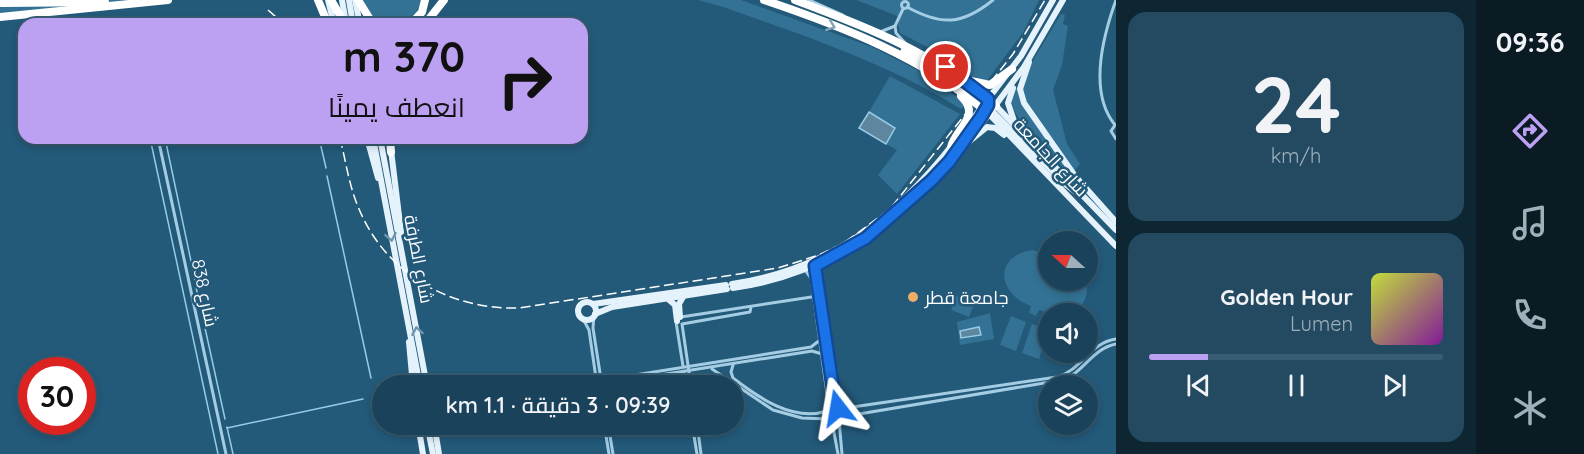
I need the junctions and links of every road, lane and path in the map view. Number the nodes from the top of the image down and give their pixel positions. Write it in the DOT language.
graph roads {
  1 [pos="19,0"];
  2 [pos="168,0"];
  3 [pos="318,0"];
  4 [pos="330,0"];
  5 [pos="342,0"];
  6 [pos="349,0"];
  7 [pos="356,0"];
  8 [pos="425,0"];
  9 [pos="444,0"];
  10 [pos="764,0"];
  11 [pos="795,0"];
  12 [pos="808,0"];
  13 [pos="993,0"];
  14 [pos="1056,0"];
  15 [pos="1063,0"];
  16 [pos="1116,0"];
  17 [pos="1,3"];
  18 [pos="137,3"];
  19 [pos="0,17"];
  20 [pos="326,18"];
  21 [pos="333,18"];
  22 [pos="346,18"];
  23 [pos="349,18"];
  24 [pos="350,18"];
  25 [pos="352,18"];
  26 [pos="369,18"];
  27 [pos="416,18"];
  28 [pos="429,18"];
  29 [pos="849,20"];
  30 [pos="895,26"];
  31 [pos="878,32"];
  32 [pos="906,44"];
  33 [pos="893,51"];
  34 [pos="1030,58"];
  35 [pos="1024,67"];
  36 [pos="1012,69"];
  37 [pos="930,70"];
  38 [pos="963,79"];
  39 [pos="989,107"];
  40 [pos="1016,124"];
  41 [pos="1116,124"];
  42 [pos="1116,139"];
  43 [pos="159,144"];
  44 [pos="369,144"];
  45 [pos="374,144"];
  46 [pos="381,144"];
  47 [pos="390,144"];
  48 [pos="966,144"];
  49 [pos="951,147"];
  50 [pos="391,152"];
  51 [pos="1031,158"];
  52 [pos="949,162"];
  53 [pos="1082,194"];
  54 [pos="385,203"];
  55 [pos="1116,222"];
  56 [pos="1116,230"];
  57 [pos="401,242"];
  58 [pos="1116,246"];
  59 [pos="815,266"];
  60 [pos="804,270"];
  61 [pos="729,287"];
  62 [pos="818,296"];
  63 [pos="683,297"];
  64 [pos="813,297"];
  65 [pos="667,299"];
  66 [pos="593,304"];
  67 [pos="752,307"];
  68 [pos="595,315"];
  69 [pos="583,319"];
  70 [pos="679,319"];
  71 [pos="592,336"];
  72 [pos="410,339"];
  73 [pos="1116,339"];
  74 [pos="820,340"];
  75 [pos="1116,344"];
  76 [pos="686,349"];
  77 [pos="680,350"];
  78 [pos="822,354"];
  79 [pos="734,364"];
  80 [pos="688,366"];
  81 [pos="683,367"];
  82 [pos="710,368"];
  83 [pos="689,371"];
  84 [pos="684,372"];
  85 [pos="412,375"];
  86 [pos="418,375"];
  87 [pos="425,375"];
  88 [pos="599,375"];
  89 [pos="642,375"];
  90 [pos="661,375"];
  91 [pos="684,375"];
  92 [pos="690,375"];
  93 [pos="1015,386"];
  94 [pos="915,402"];
  95 [pos="838,408"];
  96 [pos="828,410"];
  97 [pos="840,418"];
  98 [pos="830,420"];
  99 [pos="420,435"];
  100 [pos="429,435"];
  101 [pos="436,435"];
  102 [pos="606,435"];
  103 [pos="610,435"];
  104 [pos="694,435"];
  105 [pos="698,435"];
  106 [pos="226,454"];
  107 [pos="423,454"];
  108 [pos="432,454"];
  109 [pos="439,454"];
  110 [pos="609,454"];
  111 [pos="613,454"];
  112 [pos="697,454"];
  113 [pos="701,454"];
  114 [pos="840,454"];
  1 -- 17 [label="highway"];
  2 -- 18 [label="highway"];
  3 -- 20 [label="highway"];
  4 -- 21 [label="main road"];
  4 -- 22 [label="highway"];
  5 -- 23 [label="main road"];
  6 -- 24 [label="main road"];
  7 -- 25 [label="main road"];
  7 -- 26 [label="highway"];
  8 -- 27 [label="highway"];
  9 -- 28 [label="highway"];
  10 -- 33 [label="highway, one-way"];
  11 -- 29 [label="highway"];
  12 -- 29 [label="street"];
  13 -- 30 [label="street"];
  14 -- 36 [label="main road"];
  14 -- 39 [label="main road"];
  15 -- 34 [label="main road"];
  16 -- 41 [label="street"];
  17 -- 18 [label="highway"];
  18 -- 19 [label="highway"];
  29 -- 31 [label="highway"];
  30 -- 31 [label="street"];
  30 -- 32 [label="street"];
  31 -- 32 [label="highway"];
  32 -- 38 [label="highway"];
  33 -- 37 [label="highway"];
  33 -- 39 [label="highway"];
  34 -- 35 [label="main road"];
  34 -- 55 [label="main road"];
  35 -- 39 [label="main road"];
  35 -- 40 [label="main road"];
  36 -- 38 [label="highway"];
  36 -- 39 [label="main road"];
  37 -- 39 [label="highway"];
  37 -- 49 [label="highway"];
  38 -- 39 [label="highway"];
  39 -- 40 [label="main road, شارع الجامعة"];
  39 -- 48 [label="main road"];
  39 -- 49 [label="main road"];
  39 -- 51 [label="main road, شارع الجامعة"];
  39 -- 52 [label="highway"];
  39 -- 53 [label="main road"];
  40 -- 53 [label="main road, شارع الجامعة"];
  41 -- 42 [label="street"];
  43 -- 106 [label="street, شارع 838"];
  44 -- 54 [label="main road"];
  45 -- 54 [label="main road, شارع الطرفة"];
  46 -- 57 [label="main road, شارع الطرفة"];
  47 -- 50 [label="highway"];
  48 -- 51 [label="main road"];
  48 -- 52 [label="main road"];
  49 -- 61 [label="main road"];
  50 -- 57 [label="main road"];
  51 -- 58 [label="main road, شارع الجامعة"];
  52 -- 59 [label="main road"];
  53 -- 56 [label="main road, شارع الجامعة"];
  54 -- 72 [label="main road, شارع الطرفة, one-way"];
  87 -- 57 [label="main road, شارع الطرفة, one-way"];
  59 -- 60 [label="main road"];
  59 -- 62 [label="street"];
  60 -- 61 [label="main road"];
  60 -- 64 [label="street"];
  61 -- 63 [label="main road"];
  61 -- 66 [label="main road"];
  62 -- 64 [label="street"];
  62 -- 95 [label="street"];
  63 -- 65 [label="main road"];
  63 -- 70 [label="main road"];
  64 -- 67 [label="street"];
  64 -- 74 [label="street"];
  65 -- 68 [label="main road"];
  65 -- 70 [label="main road"];
  66 -- 68 [label="main road"];
  66 -- 69 [label="main road"];
  67 -- 70 [label="street"];
  67 -- 76 [label="street"];
  68 -- 69 [label="main road"];
  68 -- 71 [label="street"];
  69 -- 71 [label="street"];
  70 -- 77 [label="street"];
  71 -- 88 [label="street"];
  72 -- 85 [label="main road"];
  72 -- 86 [label="main road, شارع الطرفة"];
  73 -- 93 [label="street"];
  74 -- 78 [label="street"];
  74 -- 80 [label="street"];
  75 -- 93 [label="street"];
  76 -- 77 [label="street"];
  76 -- 80 [label="street"];
  77 -- 81 [label="street"];
  78 -- 79 [label="street"];
  78 -- 96 [label="street"];
  79 -- 82 [label="street"];
  79 -- 96 [label="street"];
  80 -- 81 [label="street"];
  80 -- 83 [label="street"];
  81 -- 84 [label="street"];
  81 -- 89 [label="street"];
  82 -- 83 [label="street"];
  82 -- 98 [label="street"];
  83 -- 84 [label="street"];
  83 -- 92 [label="street"];
  84 -- 90 [label="street"];
  84 -- 91 [label="street"];
  93 -- 94 [label="street"];
  94 -- 95 [label="street"];
  94 -- 97 [label="street"];
  95 -- 96 [label="street"];
  95 -- 97 [label="street"];
  96 -- 98 [label="street"];
  97 -- 98 [label="street"];
  97 -- 114 [label="street"];
  98 -- 114 [label="street"];
  99 -- 107 [label="main road"];
  100 -- 108 [label="main road"];
  101 -- 109 [label="main road"];
  102 -- 110 [label="street"];
  103 -- 111 [label="street"];
  104 -- 112 [label="street"];
  105 -- 113 [label="street"];
}
